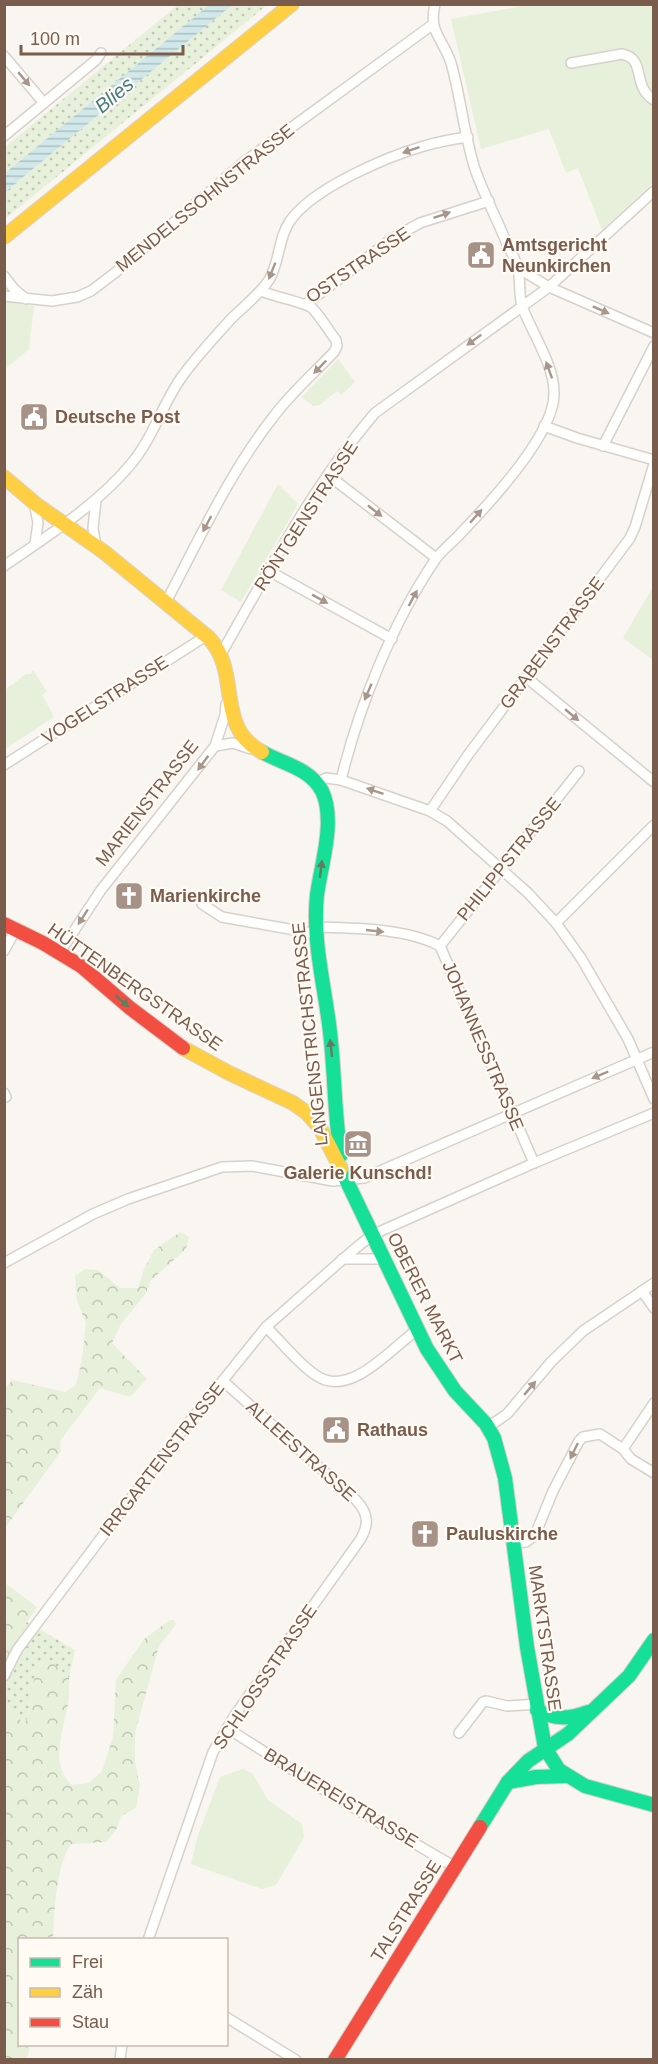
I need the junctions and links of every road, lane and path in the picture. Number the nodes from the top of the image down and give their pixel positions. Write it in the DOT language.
graph roads {
  1 [pos="292,4"];
  2 [pos="435,4"];
  3 [pos="432,25"];
  4 [pos="101,53"];
  5 [pos="4,56"];
  6 [pos="571,63"];
  7 [pos="654,100"];
  8 [pos="44,103"];
  9 [pos="4,136"];
  10 [pos="468,137"];
  11 [pos="654,191"];
  12 [pos="489,201"];
  13 [pos="4,237"];
  14 [pos="518,268"];
  15 [pos="4,276"];
  16 [pos="549,286"];
  17 [pos="261,291"];
  18 [pos="4,296"];
  19 [pos="26,299"];
  20 [pos="306,304"];
  21 [pos="522,306"];
  22 [pos="654,333"];
  23 [pos="654,346"];
  24 [pos="544,426"];
  25 [pos="603,446"];
  26 [pos="654,462"];
  27 [pos="328,475"];
  28 [pos="4,477"];
  29 [pos="96,500"];
  30 [pos="33,501"];
  31 [pos="64,523"];
  32 [pos="35,544"];
  33 [pos="96,546"];
  34 [pos="436,558"];
  35 [pos="4,566"];
  36 [pos="269,571"];
  37 [pos="165,604"];
  38 [pos="206,636"];
  39 [pos="392,639"];
  40 [pos="221,654"];
  41 [pos="527,678"];
  42 [pos="227,690"];
  43 [pos="215,746"];
  44 [pos="259,751"];
  45 [pos="4,765"];
  46 [pos="579,771"];
  47 [pos="341,780"];
  48 [pos="654,782"];
  49 [pos="317,783"];
  50 [pos="430,811"];
  51 [pos="654,825"];
  52 [pos="502,868"];
  53 [pos="202,904"];
  54 [pos="556,922"];
  55 [pos="10,927"];
  56 [pos="316,931"];
  57 [pos="440,946"];
  58 [pos="4,951"];
  59 [pos="60,952"];
  60 [pos="654,1052"];
  61 [pos="637,1060"];
  62 [pos="654,1099"];
  63 [pos="335,1106"];
  64 [pos="307,1113"];
  65 [pos="512,1113"];
  66 [pos="654,1113"];
  67 [pos="534,1163"];
  68 [pos="346,1178"];
  69 [pos="372,1235"];
  70 [pos="342,1259"];
  71 [pos="383,1259"];
  72 [pos="4,1263"];
  73 [pos="654,1283"];
  74 [pos="642,1291"];
  75 [pos="654,1308"];
  76 [pos="266,1327"];
  77 [pos="417,1330"];
  78 [pos="224,1381"];
  79 [pos="654,1403"];
  80 [pos="488,1427"];
  81 [pos="623,1449"];
  82 [pos="654,1473"];
  83 [pos="367,1527"];
  84 [pos="514,1543"];
  85 [pos="654,1640"];
  86 [pos="4,1676"];
  87 [pos="537,1707"];
  88 [pos="594,1710"];
  89 [pos="227,1728"];
  90 [pos="459,1733"];
  91 [pos="545,1748"];
  92 [pos="567,1776"];
  93 [pos="508,1782"];
  94 [pos="654,1805"];
  95 [pos="455,1867"];
  96 [pos="149,1938"];
  97 [pos="228,2018"];
  98 [pos="296,2060"];
  99 [pos="335,2060"];
  1 -- 13 [label="street"];
  2 -- 3 [label="street"];
  3 -- 10 [label="street"];
  3 -- 19 [label="street, MENDELSSOHNSTRASSE"];
  4 -- 8 [label="street"];
  5 -- 8 [label="street, one-way"];
  6 -- 7 [label="street"];
  8 -- 9 [label="street"];
  10 -- 12 [label="street"];
  10 -- 17 [label="street, one-way"];
  11 -- 16 [label="street, RÖNTGENSTRASSE"];
  12 -- 14 [label="street"];
  20 -- 12 [label="street, OSTSTRASSE, one-way"];
  14 -- 16 [label="street"];
  14 -- 21 [label="street"];
  15 -- 19 [label="street"];
  16 -- 21 [label="street, RÖNTGENSTRASSE"];
  16 -- 22 [label="street, one-way"];
  17 -- 20 [label="street, OSTSTRASSE"];
  17 -- 29 [label="street"];
  18 -- 19 [label="street, MENDELSSOHNSTRASSE"];
  20 -- 37 [label="street, one-way"];
  24 -- 21 [label="street, one-way"];
  21 -- 27 [label="street, RÖNTGENSTRASSE, one-way"];
  23 -- 25 [label="street"];
  24 -- 25 [label="street"];
  34 -- 24 [label="street, one-way"];
  25 -- 26 [label="street"];
  26 -- 41 [label="street, GRABENSTRASSE"];
  27 -- 34 [label="street, one-way"];
  27 -- 36 [label="street, RÖNTGENSTRASSE"];
  28 -- 30 [label="street, MARIENSTRASSE"];
  29 -- 31 [label="street"];
  29 -- 33 [label="street"];
  30 -- 31 [label="street, MARIENSTRASSE"];
  30 -- 32 [label="street"];
  31 -- 32 [label="street"];
  31 -- 33 [label="street, MARIENSTRASSE"];
  32 -- 35 [label="street"];
  33 -- 37 [label="street, MARIENSTRASSE"];
  39 -- 34 [label="street, one-way"];
  36 -- 39 [label="street, one-way"];
  36 -- 40 [label="street, RÖNTGENSTRASSE"];
  37 -- 38 [label="street, MARIENSTRASSE"];
  38 -- 40 [label="street, MARIENSTRASSE"];
  38 -- 45 [label="street, VOGELSTRASSE"];
  39 -- 47 [label="street, one-way"];
  40 -- 42 [label="street, MARIENSTRASSE"];
  41 -- 48 [label="street, one-way"];
  41 -- 50 [label="street, GRABENSTRASSE"];
  42 -- 43 [label="street, MARIENSTRASSE"];
  42 -- 44 [label="street"];
  43 -- 44 [label="street"];
  43 -- 59 [label="street, MARIENSTRASSE, one-way"];
  44 -- 49 [label="street"];
  46 -- 52 [label="street, PHILIPPSTRASSE"];
  47 -- 49 [label="street"];
  50 -- 47 [label="street, one-way"];
  56 -- 49 [label="street, LANGENSTRICHSTRASSE, one-way"];
  50 -- 52 [label="street"];
  51 -- 54 [label="street"];
  52 -- 54 [label="street"];
  52 -- 57 [label="street, PHILIPPSTRASSE"];
  53 -- 56 [label="street, JOHANNESSTRASSE"];
  54 -- 61 [label="street"];
  55 -- 58 [label="street"];
  55 -- 59 [label="street, HÜTTENBERGSTRASSE"];
  56 -- 57 [label="street, JOHANNESSTRASSE, one-way"];
  63 -- 56 [label="street, LANGENSTRICHSTRASSE, one-way"];
  57 -- 65 [label="street, JOHANNESSTRASSE"];
  59 -- 64 [label="street, HÜTTENBERGSTRASSE, one-way"];
  60 -- 61 [label="street"];
  61 -- 62 [label="street"];
  61 -- 65 [label="street, one-way"];
  63 -- 64 [label="street"];
  63 -- 68 [label="street, LANGENSTRICHSTRASSE"];
  64 -- 68 [label="street, HÜTTENBERGSTRASSE"];
  65 -- 67 [label="street, JOHANNESSTRASSE"];
  65 -- 68 [label="street"];
  66 -- 67 [label="street, IRRGARTENSTRASSE"];
  67 -- 69 [label="street, IRRGARTENSTRASSE"];
  68 -- 69 [label="street, OBERER MARKT"];
  68 -- 72 [label="street"];
  69 -- 70 [label="street, IRRGARTENSTRASSE"];
  69 -- 71 [label="street, OBERER MARKT"];
  70 -- 71 [label="street"];
  70 -- 76 [label="street, IRRGARTENSTRASSE"];
  71 -- 77 [label="street, OBERER MARKT"];
  73 -- 74 [label="street"];
  74 -- 75 [label="street"];
  80 -- 74 [label="street, one-way"];
  76 -- 77 [label="street"];
  76 -- 78 [label="street, IRRGARTENSTRASSE"];
  77 -- 80 [label="street, OBERER MARKT"];
  78 -- 83 [label="street, ALLEESTRASSE"];
  78 -- 86 [label="street, IRRGARTENSTRASSE"];
  79 -- 81 [label="street"];
  80 -- 84 [label="street, MARKTSTRASSE"];
  81 -- 82 [label="street"];
  81 -- 84 [label="street, one-way"];
  83 -- 89 [label="street, SCHLOSSSTRASSE"];
  84 -- 87 [label="street, MARKTSTRASSE"];
  85 -- 88 [label="street, TALSTRASSE"];
  87 -- 88 [label="street"];
  87 -- 90 [label="street"];
  87 -- 91 [label="street, MARKTSTRASSE"];
  88 -- 91 [label="street, TALSTRASSE"];
  89 -- 95 [label="street, BRAUEREISTRASSE"];
  89 -- 96 [label="street, SCHLOSSSTRASSE"];
  91 -- 92 [label="street"];
  91 -- 93 [label="street, TALSTRASSE"];
  92 -- 93 [label="street"];
  92 -- 94 [label="street"];
  93 -- 95 [label="street, TALSTRASSE"];
  95 -- 99 [label="street, TALSTRASSE"];
  97 -- 98 [label="street"];
}
